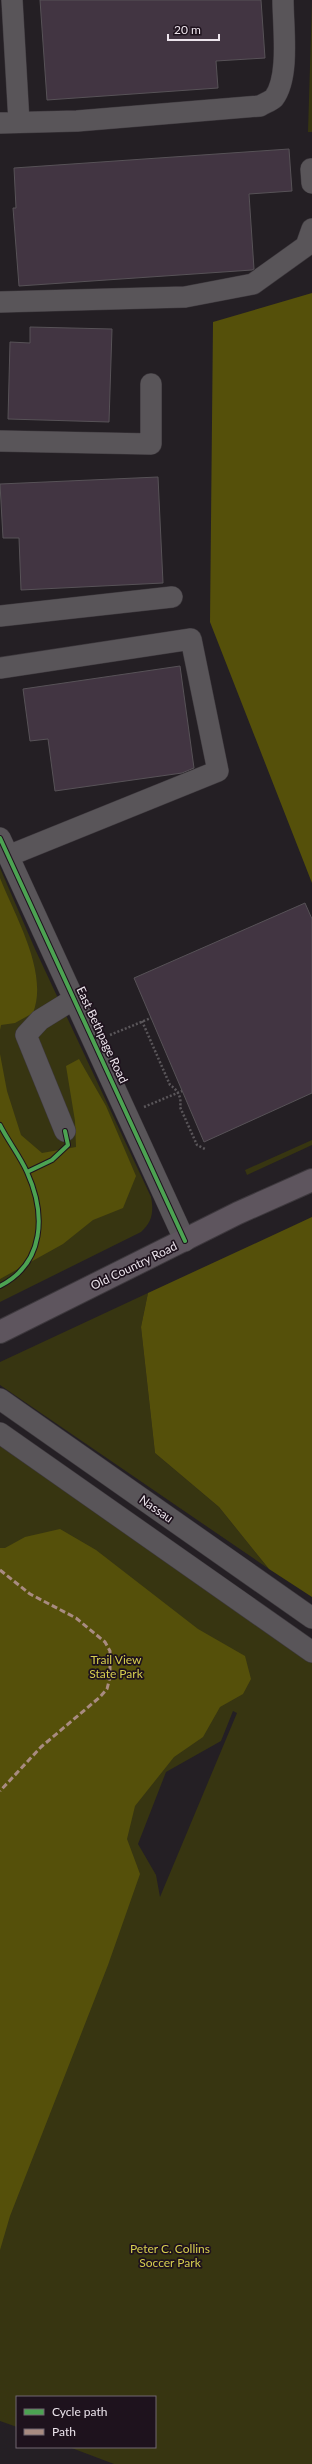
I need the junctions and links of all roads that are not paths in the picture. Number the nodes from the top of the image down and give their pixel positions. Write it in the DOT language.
graph roads {
  1 [pos="12,0"];
  2 [pos="283,0"];
  3 [pos="9,122"];
  4 [pos="312,229"];
  5 [pos="0,302"];
  6 [pos="151,384"];
  7 [pos="0,441"];
  8 [pos="172,597"];
  9 [pos="0,616"];
  10 [pos="0,668"];
  11 [pos="4,847"];
  12 [pos="74,999"];
  13 [pos="64,1132"];
  14 [pos="312,1180"];
  15 [pos="184,1241"];
  16 [pos="0,1332"];
  17 [pos="0,1399"];
  18 [pos="0,1433"];
  19 [pos="312,1618"];
  20 [pos="312,1652"];
  1 -- 3 [label="street"];
  2 -- 3 [label="street"];
  4 -- 5 [label="street"];
  6 -- 7 [label="street"];
  8 -- 9 [label="street"];
  10 -- 11 [label="street"];
  11 -- 12 [label="street, East Bethpage Road"];
  12 -- 13 [label="street"];
  12 -- 15 [label="street, East Bethpage Road"];
  14 -- 15 [label="main road, Old Country Road"];
  15 -- 16 [label="main road, Old Country Road"];
  17 -- 19 [label="street, Nassau"];
  18 -- 20 [label="street"];
}
